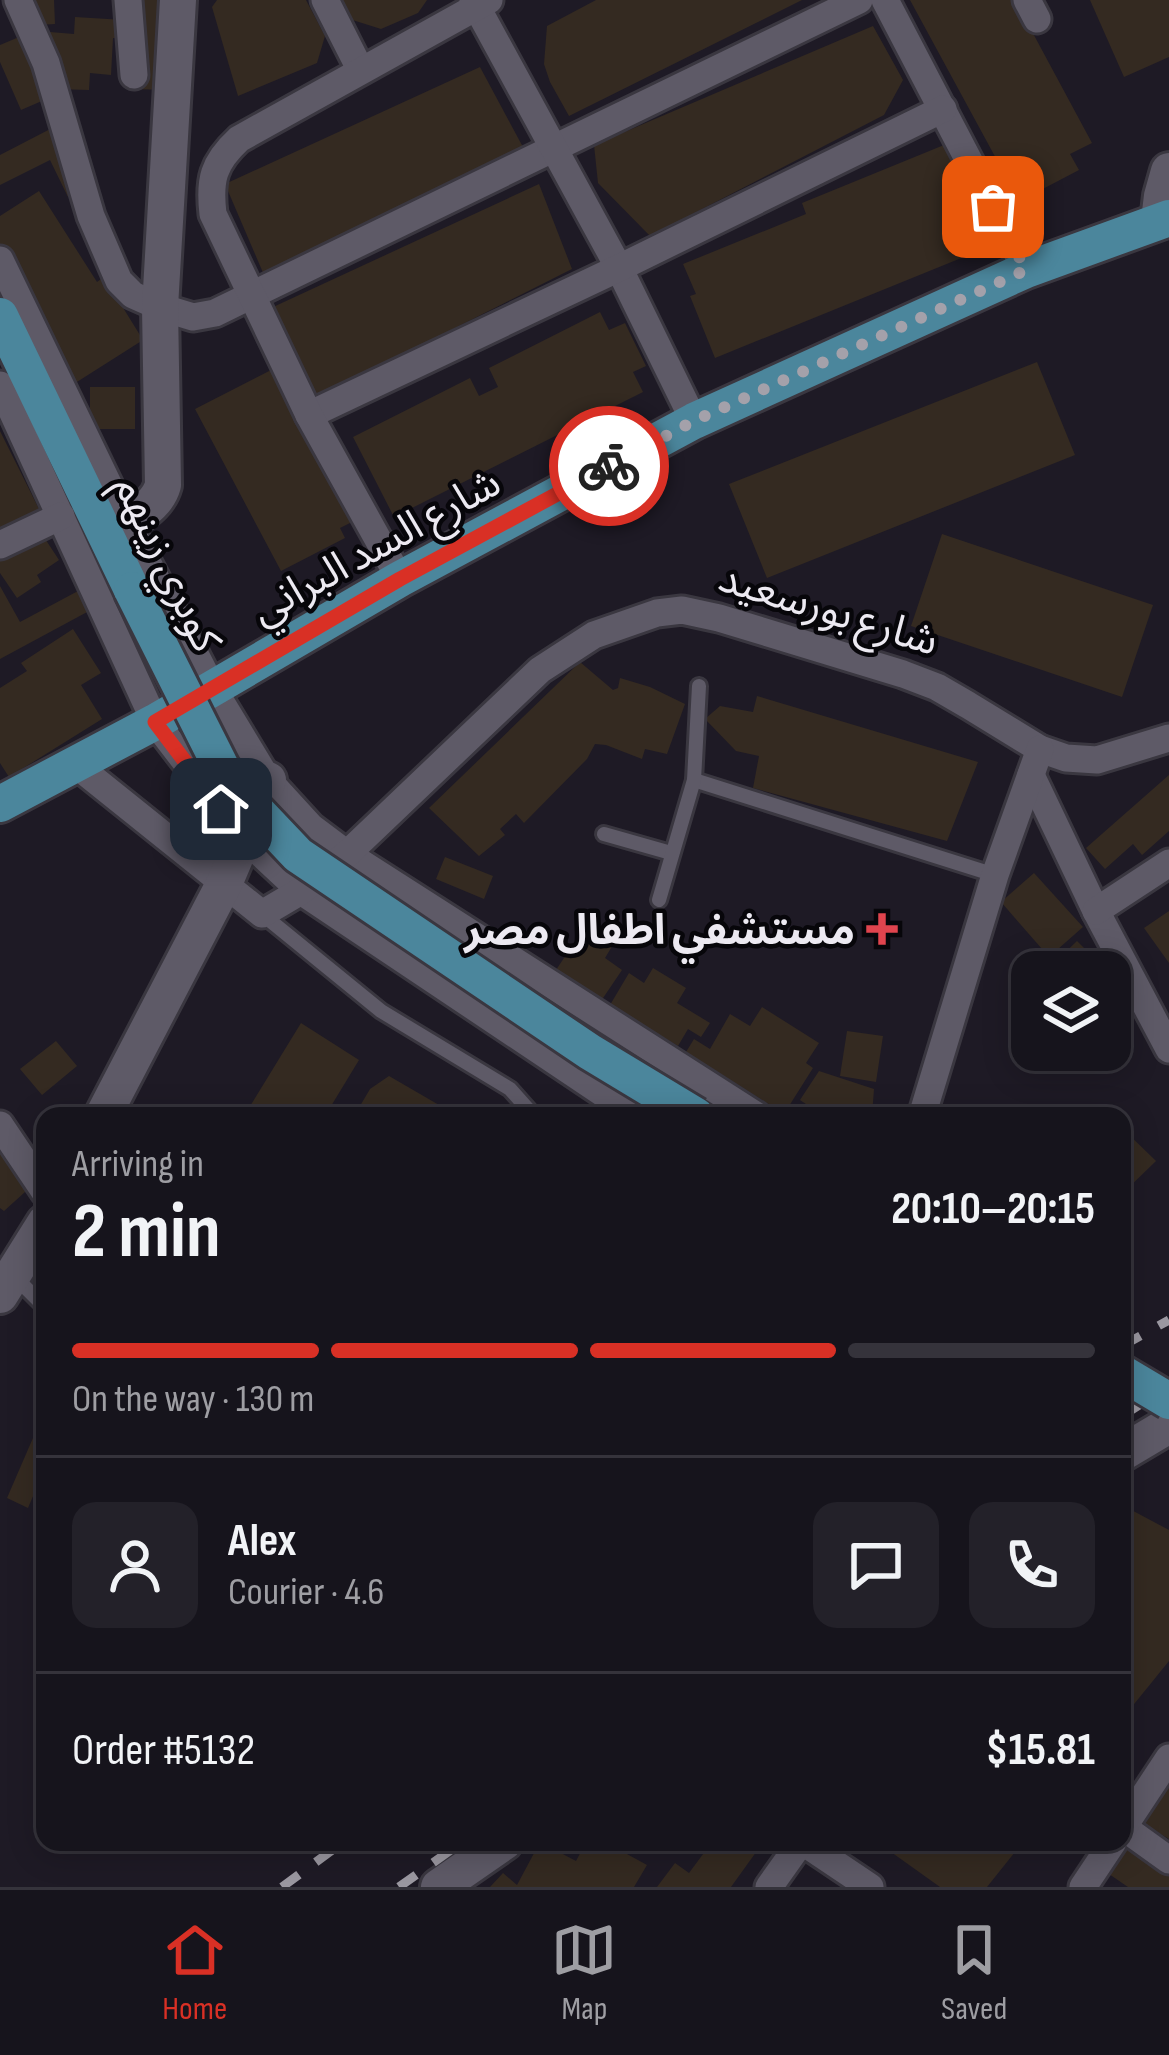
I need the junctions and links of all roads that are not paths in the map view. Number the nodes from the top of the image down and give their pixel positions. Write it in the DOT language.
graph roads {
  1 [pos="18,0"];
  2 [pos="128,0"];
  3 [pos="178,0"];
  4 [pos="325,0"];
  5 [pos="859,0"];
  6 [pos="885,0"];
  7 [pos="480,2"];
  8 [pos="360,70"];
  9 [pos="134,75"];
  10 [pos="943,109"];
  11 [pos="553,148"];
  12 [pos="1169,171"];
  13 [pos="1164,219"];
  14 [pos="0,260"];
  15 [pos="619,268"];
  16 [pos="1026,270"];
  17 [pos="250,295"];
  18 [pos="160,307"];
  19 [pos="0,316"];
  20 [pos="0,385"];
  21 [pos="309,415"];
  22 [pos="694,421"];
  23 [pos="61,516"];
  24 [pos="128,523"];
  25 [pos="0,545"];
  26 [pos="400,579"];
  27 [pos="699,686"];
  28 [pos="213,689"];
  29 [pos="155,722"];
  30 [pos="1169,738"];
  31 [pos="1036,762"];
  32 [pos="75,764"];
  33 [pos="268,780"];
  34 [pos="694,780"];
  35 [pos="0,804"];
  36 [pos="604,834"];
  37 [pos="244,838"];
  38 [pos="671,853"];
  39 [pos="346,854"];
  40 [pos="1169,863"];
  41 [pos="994,875"];
  42 [pos="224,884"];
  43 [pos="301,891"];
  44 [pos="658,900"];
  45 [pos="1096,911"];
  46 [pos="262,914"];
  47 [pos="1169,1048"];
  48 [pos="108,1107"];
  49 [pos="526,1107"];
  50 [pos="625,1107"];
  51 [pos="681,1107"];
  52 [pos="743,1107"];
  53 [pos="925,1107"];
  54 [pos="0,1125"];
  55 [pos="36,1179"];
  56 [pos="36,1237"];
  57 [pos="6,1285"];
  58 [pos="36,1302"];
  59 [pos="1131,1384"];
  60 [pos="1165,1426"];
  61 [pos="1131,1448"];
  62 [pos="1169,1758"];
  63 [pos="1131,1815"];
  64 [pos="1131,1834"];
  65 [pos="491,1851"];
  66 [pos="795,1851"];
  67 [pos="816,1851"];
  68 [pos="1107,1851"];
  69 [pos="1169,1860"];
  70 [pos="439,1887"];
  71 [pos="769,1887"];
  72 [pos="870,1887"];
  73 [pos="1083,1887"];
  1 -- 18 [label="street"];
  2 -- 9 [label="street"];
  3 -- 18 [label="street"];
  4 -- 8 [label="street"];
  5 -- 11 [label="street"];
  6 -- 10 [label="street"];
  7 -- 8 [label="street"];
  7 -- 11 [label="street"];
  8 -- 17 [label="street"];
  10 -- 15 [label="street"];
  10 -- 16 [label="street"];
  11 -- 15 [label="street"];
  11 -- 17 [label="street"];
  12 -- 13 [label="street"];
  13 -- 16 [label="main road, شارع السد البراني"];
  14 -- 24 [label="street"];
  15 -- 21 [label="street"];
  15 -- 22 [label="street"];
  16 -- 22 [label="main road, شارع السد البراني"];
  17 -- 18 [label="street"];
  17 -- 21 [label="street"];
  18 -- 24 [label="street"];
  19 -- 51 [label="main road, كوبري زينهم, bridge"];
  20 -- 23 [label="street"];
  21 -- 26 [label="street"];
  22 -- 26 [label="main road, شارع السد البراني"];
  23 -- 25 [label="street"];
  23 -- 29 [label="street"];
  24 -- 28 [label="street"];
  26 -- 28 [label="main road, شارع السد البراني"];
  27 -- 34 [label="lane"];
  28 -- 29 [label="main road, شارع السد البراني"];
  28 -- 33 [label="street"];
  29 -- 32 [label="main road, شارع السد البراني"];
  29 -- 37 [label="street"];
  30 -- 31 [label="street, شارع بورسعيد"];
  31 -- 39 [label="street, شارع بورسعيد"];
  31 -- 41 [label="street"];
  31 -- 45 [label="street"];
  32 -- 35 [label="main road, شارع السد البراني"];
  32 -- 42 [label="street"];
  33 -- 37 [label="street"];
  33 -- 39 [label="street"];
  34 -- 38 [label="lane"];
  34 -- 41 [label="lane"];
  36 -- 38 [label="lane"];
  37 -- 42 [label="street"];
  37 -- 43 [label="street"];
  38 -- 44 [label="lane"];
  39 -- 43 [label="street, شارع بورسعيد"];
  39 -- 52 [label="street"];
  40 -- 45 [label="street"];
  41 -- 53 [label="street"];
  42 -- 46 [label="street"];
  42 -- 48 [label="street"];
  43 -- 46 [label="street, شارع بورسعيد"];
  43 -- 50 [label="street"];
  45 -- 47 [label="street"];
  46 -- 49 [label="lane"];
  54 -- 55 [label="street"];
  56 -- 57 [label="street"];
  57 -- 58 [label="lane"];
  59 -- 60 [label="main road, bridge"];
  60 -- 61 [label="street"];
  62 -- 63 [label="street"];
  64 -- 69 [label="street"];
  65 -- 70 [label="street"];
  66 -- 71 [label="street"];
  67 -- 72 [label="street"];
  68 -- 73 [label="street"];
}
